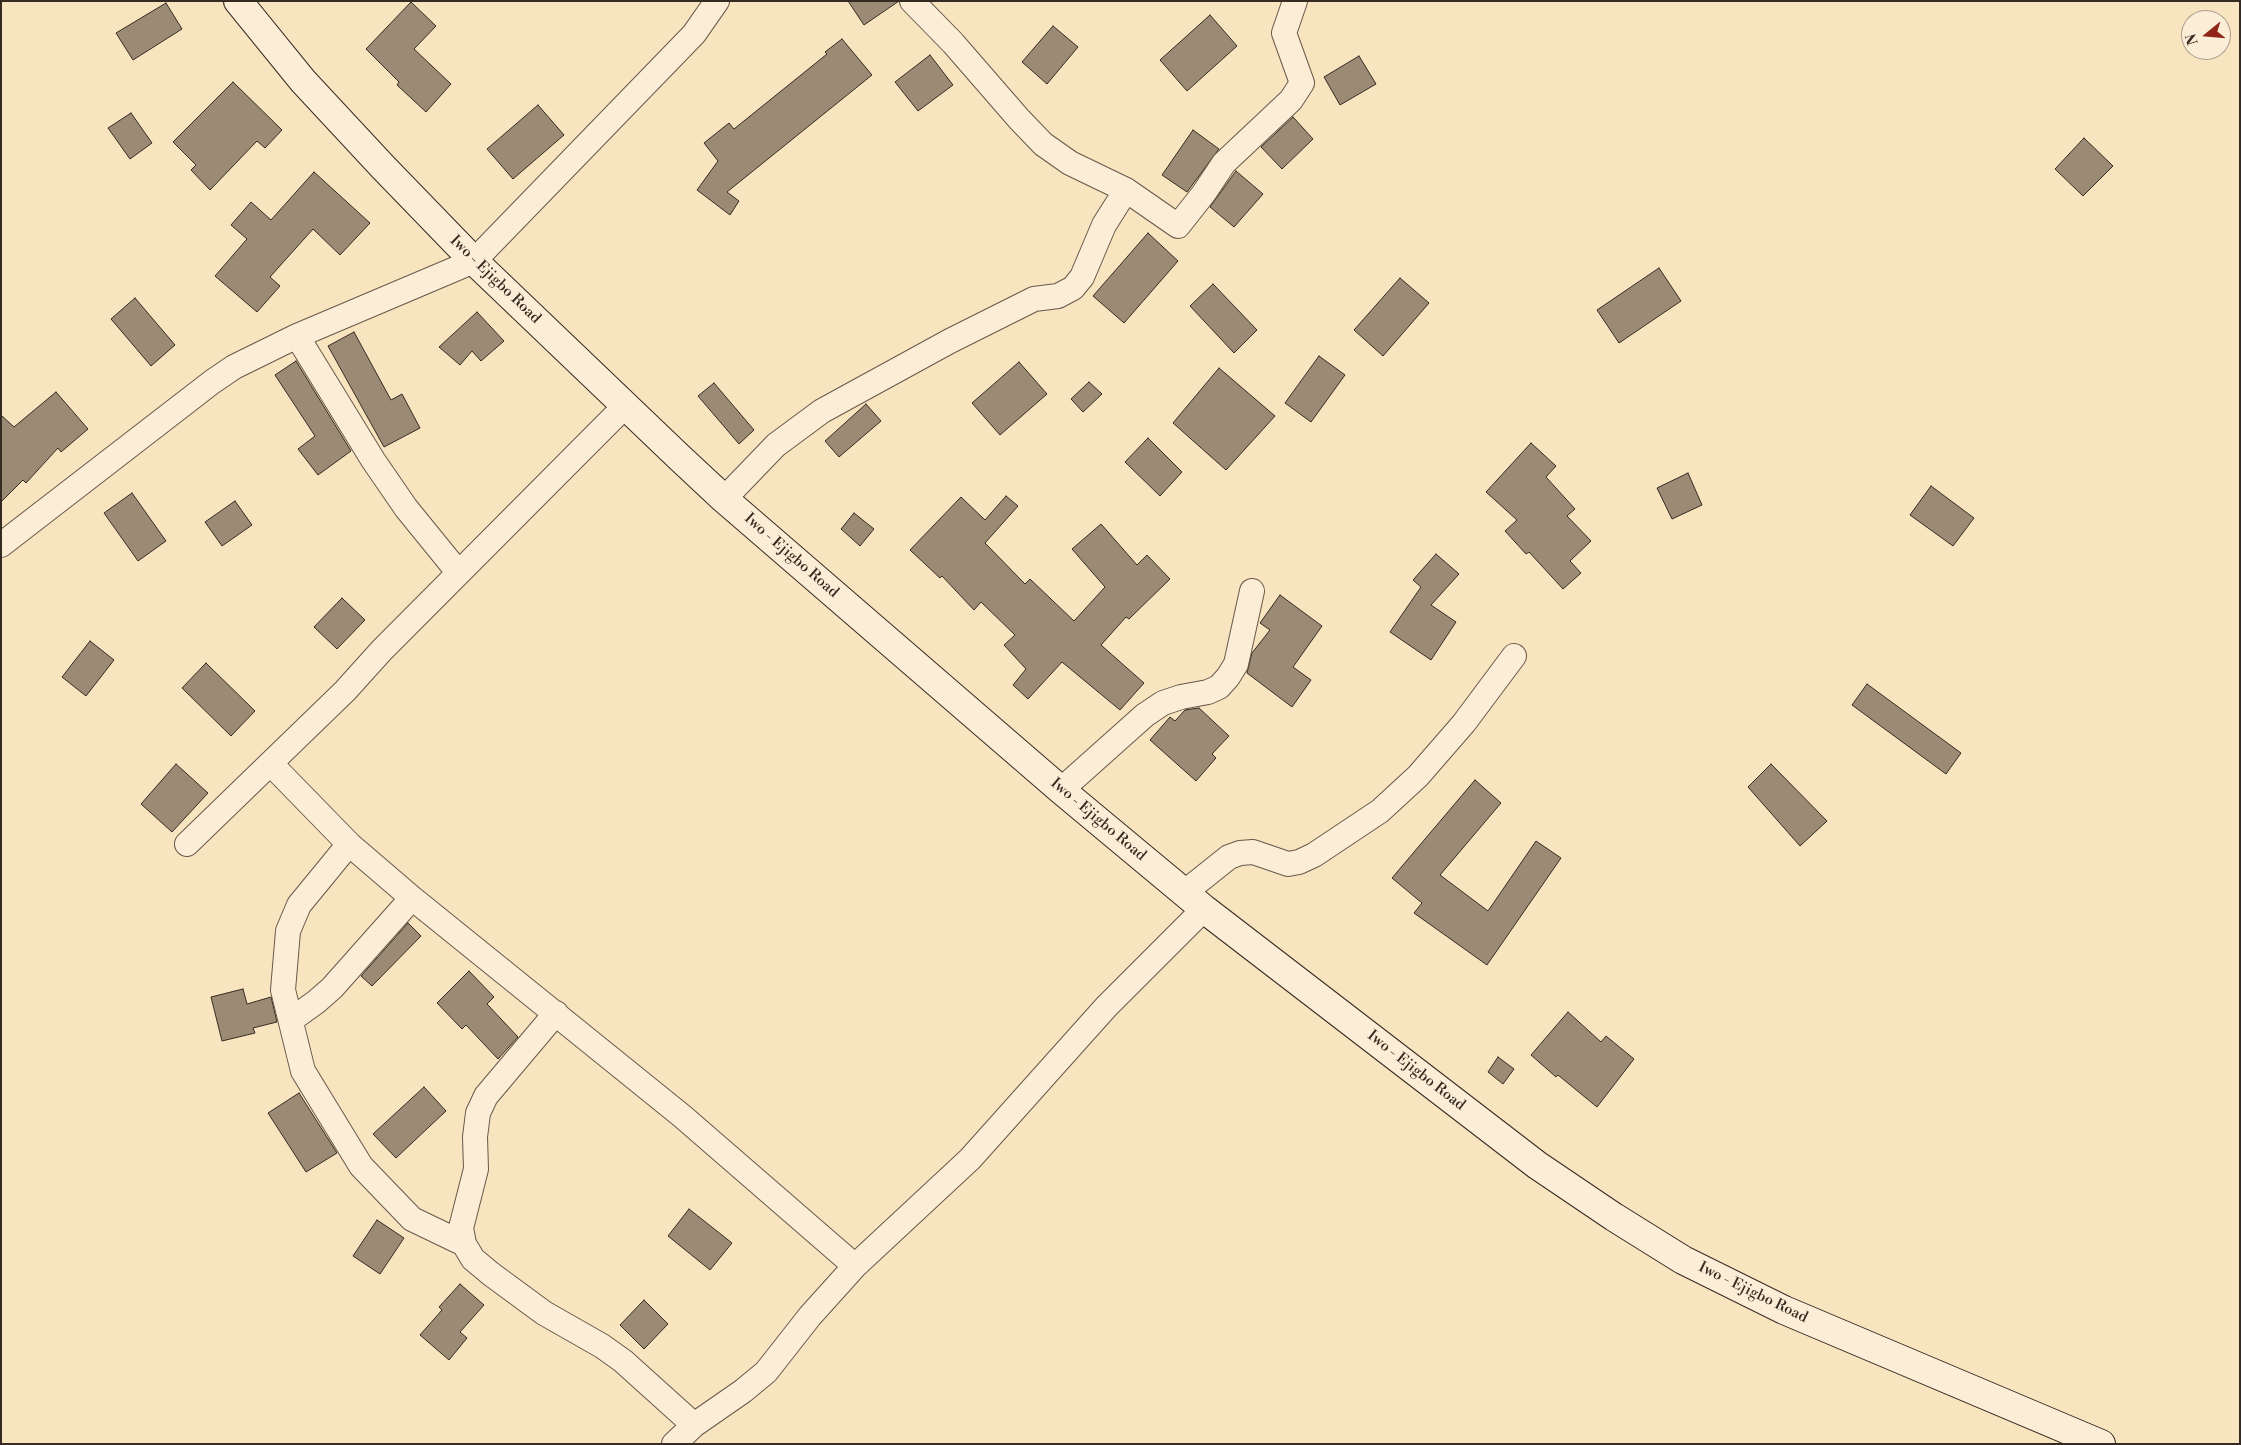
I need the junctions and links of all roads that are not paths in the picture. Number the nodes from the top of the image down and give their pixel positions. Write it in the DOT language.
graph roads {
  1 [pos="238,1"];
  2 [pos="717,1"];
  3 [pos="912,1"];
  4 [pos="1295,1"];
  5 [pos="1126,190"];
  6 [pos="474,261"];
  7 [pos="297,336"];
  8 [pos="625,406"];
  9 [pos="724,499"];
  10 [pos="1,545"];
  11 [pos="458,572"];
  12 [pos="1252,591"];
  13 [pos="1514,656"];
  14 [pos="270,764"];
  15 [pos="1061,790"];
  16 [pos="187,844"];
  17 [pos="349,844"];
  18 [pos="412,898"];
  19 [pos="1195,901"];
  20 [pos="556,1012"];
  21 [pos="290,1020"];
  22 [pos="464,1244"];
  23 [pos="855,1266"];
  24 [pos="694,1425"];
  25 [pos="674,1444"];
  26 [pos="2101,1444"];
  1 -- 6 [label="main road, Iwo - Ejigbo Road"];
  2 -- 6 [label="street"];
  3 -- 5 [label="street"];
  4 -- 5 [label="street"];
  5 -- 9 [label="street"];
  6 -- 7 [label="street"];
  6 -- 8 [label="main road, Iwo - Ejigbo Road"];
  7 -- 10 [label="street"];
  7 -- 11 [label="street"];
  8 -- 9 [label="main road, Iwo - Ejigbo Road"];
  8 -- 11 [label="street"];
  9 -- 15 [label="main road, Iwo - Ejigbo Road"];
  11 -- 14 [label="street"];
  12 -- 15 [label="street"];
  13 -- 19 [label="street"];
  14 -- 16 [label="street"];
  14 -- 17 [label="street"];
  15 -- 19 [label="main road, Iwo - Ejigbo Road"];
  17 -- 18 [label="street"];
  17 -- 21 [label="street"];
  18 -- 20 [label="street"];
  18 -- 21 [label="street"];
  19 -- 23 [label="street"];
  19 -- 26 [label="main road, Iwo - Ejigbo Road"];
  20 -- 22 [label="street"];
  20 -- 23 [label="street"];
  21 -- 22 [label="street"];
  22 -- 24 [label="street"];
  23 -- 24 [label="street"];
  24 -- 25 [label="street"];
}
